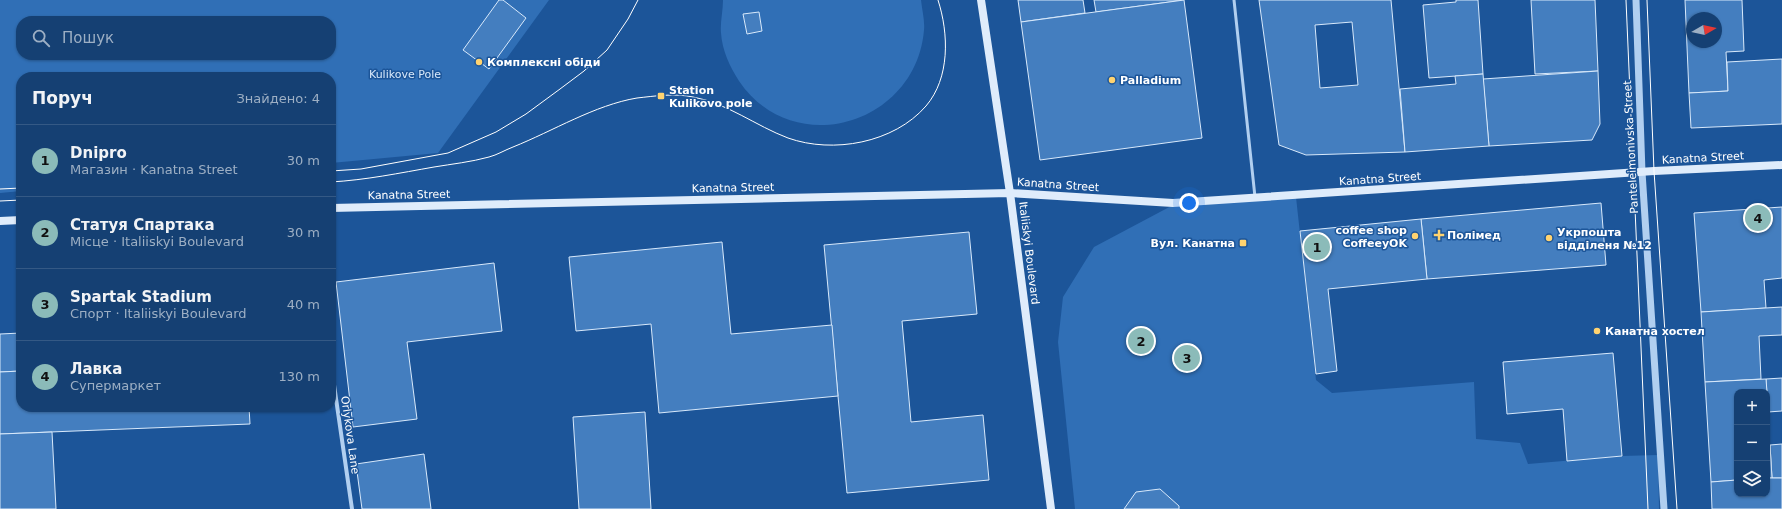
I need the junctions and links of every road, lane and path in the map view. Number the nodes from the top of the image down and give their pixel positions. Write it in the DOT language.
graph roads {
  1 [pos="981,0"];
  2 [pos="1234,0"];
  3 [pos="1636,0"];
  4 [pos="1782,165"];
  5 [pos="1642,172"];
  6 [pos="1010,193"];
  7 [pos="1255,198"];
  8 [pos="336,208"];
  9 [pos="16,220"];
  10 [pos="0,221"];
  11 [pos="336,399"];
  12 [pos="352,509"];
  13 [pos="1052,509"];
  14 [pos="1664,509"];
  1 -- 6 [label="main road, Italiiskyi Boulevard"];
  2 -- 7 [label="lane"];
  3 -- 5 [label="street, Panteleimonivska Street"];
  4 -- 5 [label="main road, Kanatna Street"];
  5 -- 7 [label="main road, Kanatna Street"];
  5 -- 14 [label="street, Panteleimonivska Street"];
  6 -- 7 [label="main road, Kanatna Street"];
  6 -- 8 [label="main road, Kanatna Street"];
  6 -- 13 [label="main road, Italiiskyi Boulevard"];
  9 -- 10 [label="main road"];
  11 -- 12 [label="street, Orlykova Lane"];
}
